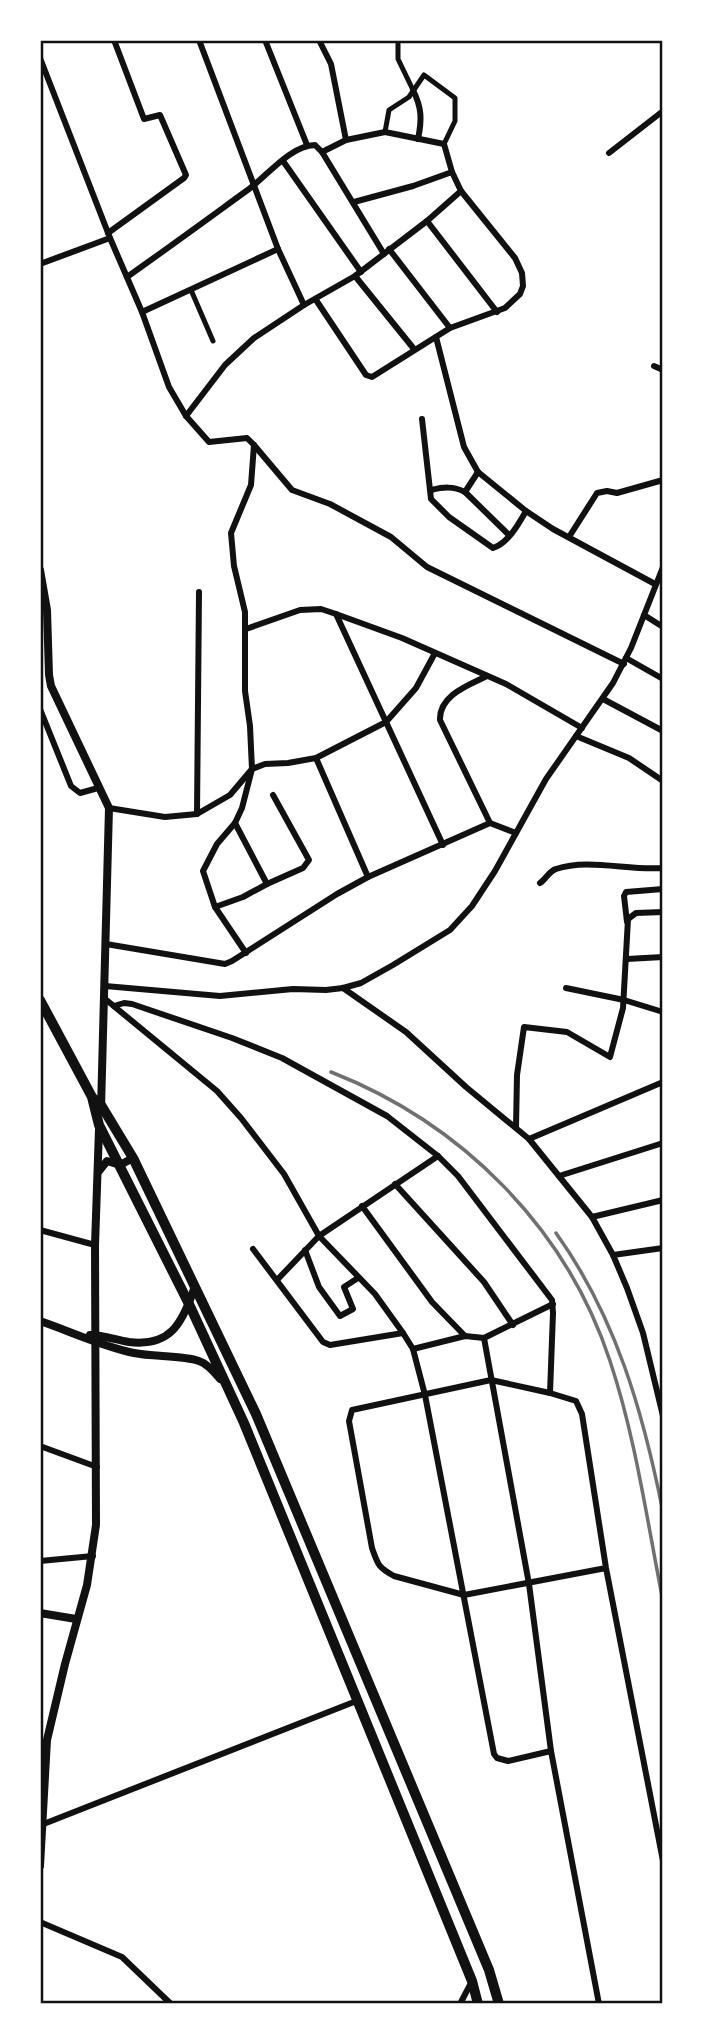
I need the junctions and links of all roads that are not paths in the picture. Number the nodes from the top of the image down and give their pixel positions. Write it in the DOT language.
graph roads {
  1 [pos="114,40"];
  2 [pos="199,40"];
  3 [pos="319,40"];
  4 [pos="398,40"];
  5 [pos="266,41"];
  6 [pos="40,58"];
  7 [pos="413,90"];
  8 [pos="662,111"];
  9 [pos="385,132"];
  10 [pos="418,139"];
  11 [pos="346,140"];
  12 [pos="444,144"];
  13 [pos="307,145"];
  14 [pos="323,152"];
  15 [pos="609,153"];
  16 [pos="283,161"];
  17 [pos="452,172"];
  18 [pos="253,186"];
  19 [pos="461,191"];
  20 [pos="354,202"];
  21 [pos="427,221"];
  22 [pos="109,235"];
  23 [pos="278,249"];
  24 [pos="386,252"];
  25 [pos="40,264"];
  26 [pos="358,274"];
  27 [pos="127,277"];
  28 [pos="191,290"];
  29 [pos="316,300"];
  30 [pos="304,305"];
  31 [pos="142,312"];
  32 [pos="498,312"];
  33 [pos="450,328"];
  34 [pos="436,337"];
  35 [pos="213,341"];
  36 [pos="414,349"];
  37 [pos="654,366"];
  38 [pos="663,370"];
  39 [pos="186,416"];
  40 [pos="422,419"];
  41 [pos="254,444"];
  42 [pos="478,472"];
  43 [pos="663,480"];
  44 [pos="431,490"];
  45 [pos="465,492"];
  46 [pos="526,511"];
  47 [pos="509,535"];
  48 [pos="569,537"];
  49 [pos="663,567"];
  50 [pos="40,570"];
  51 [pos="655,584"];
  52 [pos="199,592"];
  53 [pos="336,614"];
  54 [pos="644,615"];
  55 [pos="663,627"];
  56 [pos="246,629"];
  57 [pos="435,653"];
  58 [pos="625,661"];
  59 [pos="488,676"];
  60 [pos="663,679"];
  61 [pos="603,699"];
  62 [pos="40,709"];
  63 [pos="386,722"];
  64 [pos="582,728"];
  65 [pos="663,731"];
  66 [pos="576,736"];
  67 [pos="316,758"];
  68 [pos="252,769"];
  69 [pos="663,780"];
  70 [pos="98,788"];
  71 [pos="272,794"];
  72 [pos="108,808"];
  73 [pos="197,814"];
  74 [pos="235,823"];
  75 [pos="490,823"];
  76 [pos="516,833"];
  77 [pos="443,845"];
  78 [pos="663,868"];
  79 [pos="368,877"];
  80 [pos="540,883"];
  81 [pos="267,884"];
  82 [pos="663,889"];
  83 [pos="215,907"];
  84 [pos="663,912"];
  85 [pos="627,922"];
  86 [pos="106,944"];
  87 [pos="246,953"];
  88 [pos="663,957"];
  89 [pos="627,959"];
  90 [pos="105,986"];
  91 [pos="343,988"];
  92 [pos="566,988"];
  93 [pos="104,998"];
  94 [pos="40,1000"];
  95 [pos="624,1000"];
  96 [pos="114,1006"];
  97 [pos="663,1012"];
  98 [pos="663,1082"];
  99 [pos="92,1097"];
  100 [pos="101,1105"];
  101 [pos="99,1125"];
  102 [pos="516,1127"];
  103 [pos="529,1139"];
  104 [pos="663,1143"];
  105 [pos="438,1156"];
  106 [pos="134,1158"];
  107 [pos="120,1165"];
  108 [pos="99,1171"];
  109 [pos="559,1176"];
  110 [pos="395,1184"];
  111 [pos="663,1200"];
  112 [pos="362,1206"];
  113 [pos="592,1217"];
  114 [pos="40,1230"];
  115 [pos="319,1236"];
  116 [pos="95,1245"];
  117 [pos="663,1248"];
  118 [pos="253,1249"];
  119 [pos="305,1250"];
  120 [pos="613,1255"];
  121 [pos="358,1278"];
  122 [pos="277,1280"];
  123 [pos="194,1289"];
  124 [pos="189,1304"];
  125 [pos="553,1304"];
  126 [pos="40,1321"];
  127 [pos="513,1325"];
  128 [pos="404,1333"];
  129 [pos="465,1336"];
  130 [pos="94,1338"];
  131 [pos="484,1338"];
  132 [pos="413,1349"];
  133 [pos="491,1380"];
  134 [pos="223,1382"];
  135 [pos="550,1393"];
  136 [pos="425,1395"];
  137 [pos="663,1416"];
  138 [pos="40,1446"];
  139 [pos="98,1467"];
  140 [pos="93,1556"];
  141 [pos="40,1561"];
  142 [pos="606,1568"];
  143 [pos="529,1584"];
  144 [pos="464,1595"];
  145 [pos="40,1614"];
  146 [pos="76,1619"];
  147 [pos="359,1700"];
  148 [pos="551,1751"];
  149 [pos="41,1825"];
  150 [pos="663,1861"];
  151 [pos="40,1866"];
  152 [pos="40,1922"];
  153 [pos="472,1981"];
  154 [pos="171,2004"];
  155 [pos="460,2004"];
  156 [pos="478,2004"];
  157 [pos="499,2004"];
  158 [pos="599,2004"];
  1 -- 22 [label="street"];
  2 -- 18 [label="street"];
  3 -- 11 [label="street"];
  4 -- 7 [label="street"];
  5 -- 13 [label="street"];
  6 -- 22 [label="street"];
  7 -- 9 [label="street"];
  7 -- 10 [label="street"];
  7 -- 12 [label="street"];
  8 -- 15 [label="street"];
  9 -- 10 [label="street"];
  9 -- 11 [label="street"];
  10 -- 12 [label="street"];
  11 -- 14 [label="street"];
  12 -- 17 [label="street"];
  13 -- 14 [label="street"];
  13 -- 16 [label="street"];
  14 -- 20 [label="street"];
  16 -- 18 [label="street"];
  16 -- 26 [label="street"];
  17 -- 19 [label="street"];
  17 -- 20 [label="street"];
  18 -- 23 [label="street"];
  18 -- 27 [label="street"];
  19 -- 21 [label="street"];
  19 -- 32 [label="street"];
  20 -- 24 [label="street"];
  21 -- 24 [label="street"];
  21 -- 32 [label="street"];
  22 -- 25 [label="street"];
  22 -- 27 [label="street"];
  23 -- 28 [label="street"];
  23 -- 30 [label="street"];
  24 -- 26 [label="street"];
  24 -- 33 [label="street"];
  26 -- 29 [label="street"];
  26 -- 36 [label="street"];
  27 -- 31 [label="street"];
  28 -- 31 [label="street"];
  28 -- 35 [label="street"];
  29 -- 30 [label="street"];
  29 -- 36 [label="street"];
  30 -- 39 [label="street"];
  31 -- 39 [label="street"];
  32 -- 33 [label="street"];
  33 -- 34 [label="street"];
  34 -- 36 [label="street"];
  34 -- 42 [label="street"];
  37 -- 38 [label="street"];
  39 -- 41 [label="street"];
  40 -- 44 [label="street"];
  41 -- 56 [label="street"];
  41 -- 58 [label="street"];
  42 -- 45 [label="street"];
  42 -- 46 [label="street"];
  43 -- 48 [label="street"];
  44 -- 45 [label="street"];
  44 -- 47 [label="street"];
  45 -- 47 [label="street"];
  46 -- 47 [label="street"];
  46 -- 48 [label="street"];
  48 -- 51 [label="street"];
  49 -- 51 [label="street"];
  50 -- 70 [label="street"];
  51 -- 54 [label="street"];
  52 -- 73 [label="street"];
  53 -- 56 [label="street"];
  53 -- 57 [label="street"];
  53 -- 63 [label="street"];
  54 -- 55 [label="street"];
  54 -- 58 [label="street"];
  56 -- 68 [label="street"];
  57 -- 59 [label="street"];
  57 -- 63 [label="street"];
  58 -- 60 [label="street"];
  58 -- 61 [label="street"];
  59 -- 64 [label="street"];
  59 -- 75 [label="street"];
  61 -- 64 [label="street"];
  61 -- 65 [label="street"];
  62 -- 70 [label="street"];
  63 -- 67 [label="street"];
  63 -- 77 [label="street"];
  64 -- 66 [label="street"];
  66 -- 69 [label="street"];
  66 -- 76 [label="street"];
  67 -- 68 [label="street"];
  67 -- 79 [label="street"];
  68 -- 73 [label="street"];
  68 -- 74 [label="street"];
  70 -- 72 [label="street"];
  71 -- 81 [label="street"];
  72 -- 73 [label="street"];
  72 -- 86 [label="street"];
  74 -- 81 [label="street"];
  74 -- 83 [label="street"];
  75 -- 76 [label="street"];
  75 -- 77 [label="street"];
  76 -- 91 [label="street"];
  77 -- 79 [label="street"];
  78 -- 80 [label="street"];
  79 -- 87 [label="street"];
  81 -- 83 [label="street"];
  82 -- 85 [label="street"];
  83 -- 87 [label="street"];
  84 -- 85 [label="street"];
  85 -- 89 [label="street"];
  86 -- 87 [label="street"];
  86 -- 90 [label="street"];
  88 -- 89 [label="street"];
  89 -- 95 [label="street"];
  90 -- 91 [label="street"];
  90 -- 93 [label="street"];
  91 -- 102 [label="street"];
  92 -- 95 [label="street"];
  93 -- 96 [label="street"];
  93 -- 100 [label="street"];
  94 -- 99 [label="main road"];
  95 -- 97 [label="street"];
  95 -- 102 [label="street"];
  96 -- 105 [label="street"];
  96 -- 115 [label="street"];
  98 -- 103 [label="street"];
  99 -- 100 [label="main road"];
  99 -- 101 [label="main road"];
  100 -- 101 [label="street"];
  100 -- 106 [label="main road"];
  101 -- 107 [label="main road"];
  101 -- 108 [label="street"];
  102 -- 103 [label="street"];
  103 -- 109 [label="street"];
  104 -- 109 [label="street"];
  105 -- 110 [label="street"];
  105 -- 125 [label="street"];
  106 -- 107 [label="street"];
  106 -- 123 [label="main road"];
  107 -- 108 [label="street"];
  107 -- 124 [label="main road"];
  108 -- 116 [label="street"];
  109 -- 113 [label="street"];
  110 -- 112 [label="street"];
  110 -- 127 [label="street"];
  111 -- 113 [label="street"];
  112 -- 115 [label="street"];
  112 -- 129 [label="street"];
  113 -- 120 [label="street"];
  114 -- 116 [label="street"];
  115 -- 119 [label="street"];
  115 -- 121 [label="street"];
  116 -- 130 [label="street"];
  117 -- 120 [label="street"];
  118 -- 122 [label="street"];
  119 -- 121 [label="street"];
  119 -- 122 [label="street"];
  120 -- 137 [label="street"];
  121 -- 128 [label="street"];
  122 -- 128 [label="street"];
  123 -- 124 [label="street"];
  123 -- 157 [label="main road"];
  124 -- 130 [label="street"];
  124 -- 134 [label="main road"];
  125 -- 127 [label="street"];
  125 -- 135 [label="street"];
  126 -- 130 [label="street"];
  127 -- 131 [label="street"];
  128 -- 132 [label="street"];
  129 -- 131 [label="street"];
  129 -- 132 [label="street"];
  130 -- 134 [label="street"];
  130 -- 139 [label="street"];
  131 -- 133 [label="street"];
  132 -- 136 [label="street"];
  133 -- 135 [label="street"];
  133 -- 136 [label="street"];
  133 -- 143 [label="street"];
  134 -- 147 [label="main road"];
  135 -- 142 [label="street"];
  136 -- 144 [label="street"];
  136 -- 144 [label="street"];
  138 -- 139 [label="street"];
  139 -- 140 [label="street"];
  140 -- 141 [label="street"];
  140 -- 146 [label="street"];
  142 -- 143 [label="street"];
  142 -- 150 [label="street"];
  143 -- 144 [label="street"];
  143 -- 148 [label="street"];
  144 -- 148 [label="street"];
  145 -- 146 [label="street"];
  146 -- 149 [label="street"];
  147 -- 149 [label="street"];
  147 -- 153 [label="main road"];
  148 -- 158 [label="street"];
  149 -- 151 [label="street"];
  152 -- 154 [label="street"];
  153 -- 155 [label="street"];
  153 -- 156 [label="main road"];
}
